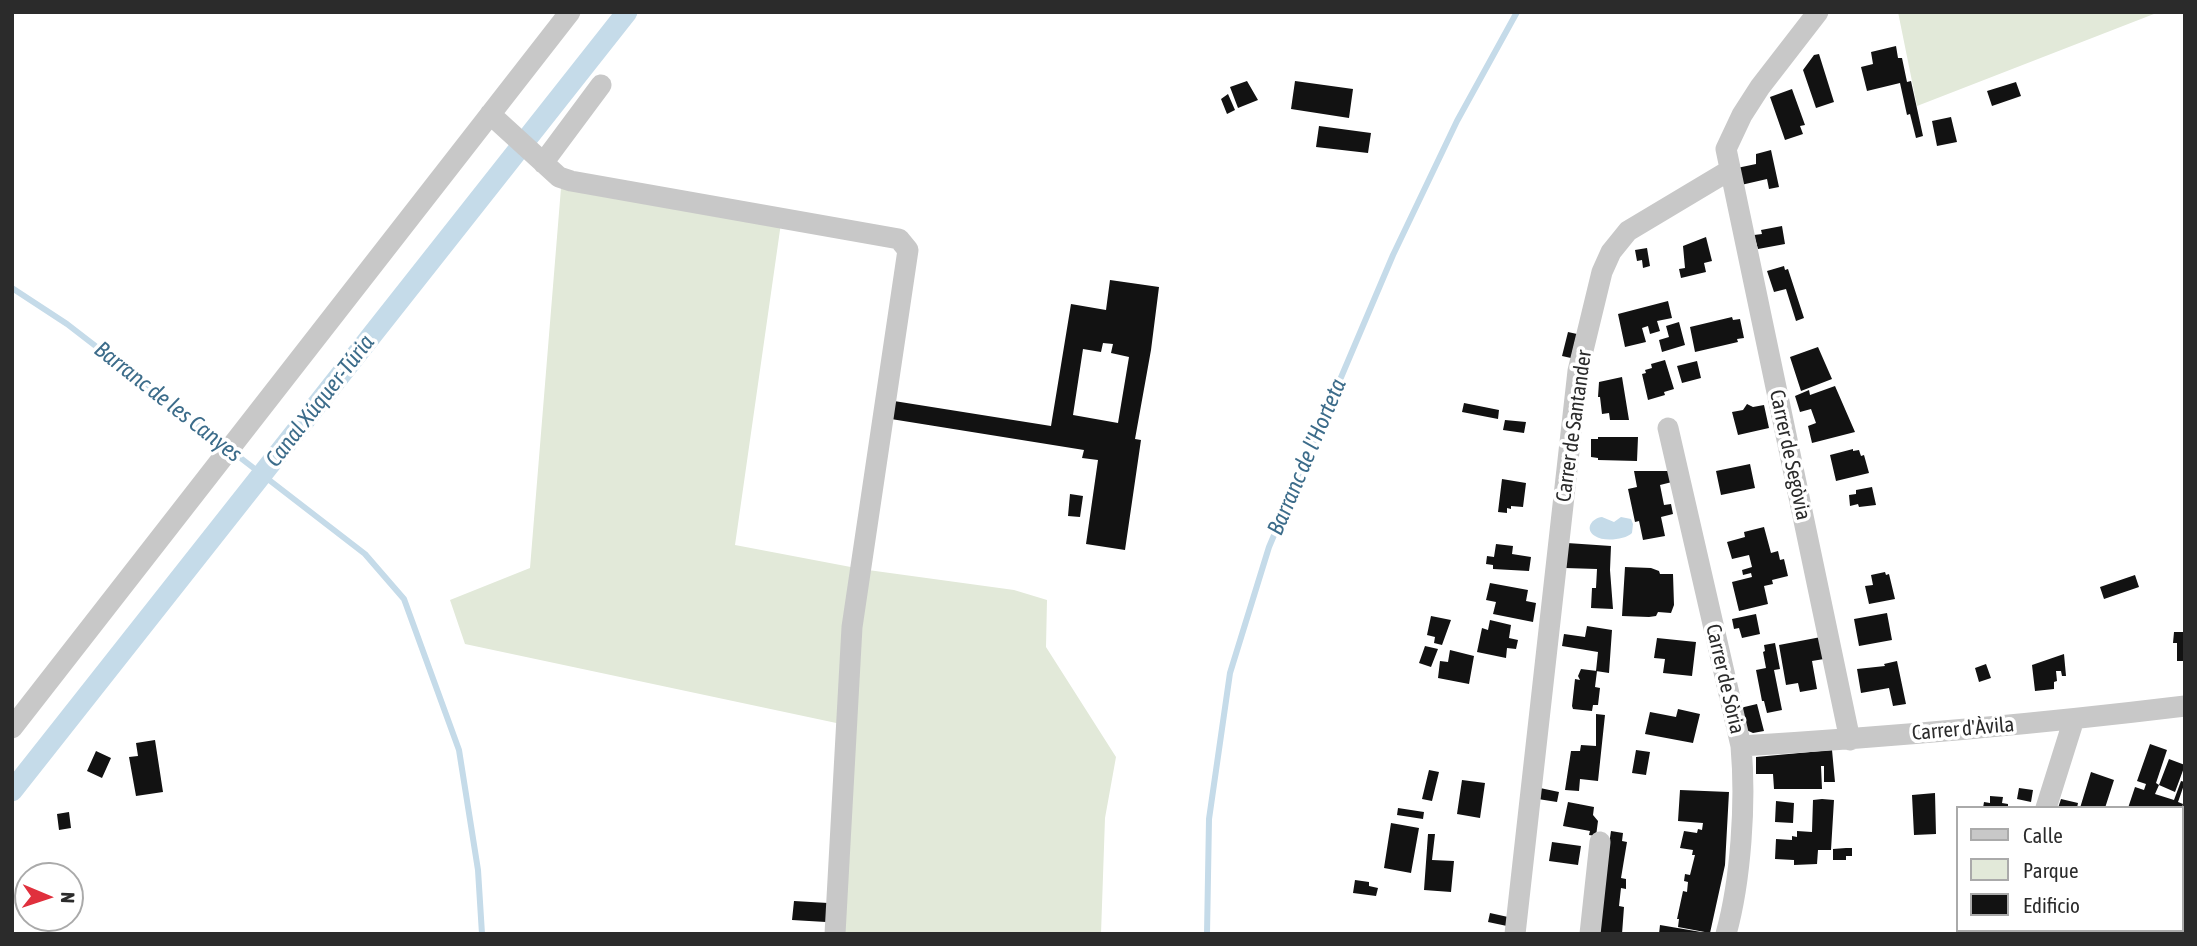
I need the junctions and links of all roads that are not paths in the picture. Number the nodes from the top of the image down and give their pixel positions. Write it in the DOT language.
graph roads {
  1 [pos="545,12"];
  2 [pos="570,12"];
  3 [pos="1818,12"];
  4 [pos="552,34"];
  5 [pos="601,85"];
  6 [pos="490,114"];
  7 [pos="540,160"];
  8 [pos="1730,170"];
  9 [pos="1668,428"];
  10 [pos="2185,706"];
  11 [pos="2074,719"];
  12 [pos="12,728"];
  13 [pos="1850,740"];
  14 [pos="1741,746"];
  15 [pos="2047,806"];
  16 [pos="1600,842"];
  17 [pos="1516,933"];
  18 [pos="835,934"];
  19 [pos="1590,934"];
  20 [pos="1726,934"];
  1 -- 4 [label="street"];
  2 -- 4 [label="street"];
  3 -- 8 [label="street"];
  4 -- 6 [label="street"];
  5 -- 7 [label="street"];
  6 -- 7 [label="street"];
  6 -- 12 [label="street"];
  7 -- 18 [label="street"];
  8 -- 13 [label="street, Carrer de Segòvia"];
  8 -- 17 [label="street, Carrer de Santander"];
  9 -- 14 [label="street, Carrer de Sòria"];
  10 -- 11 [label="street, Carrer d'Àvila"];
  11 -- 13 [label="street, Carrer d'Àvila"];
  11 -- 15 [label="street"];
  13 -- 14 [label="street, Carrer d'Àvila"];
  14 -- 20 [label="street, Carrer de Sòria"];
  16 -- 19 [label="street"];
}
